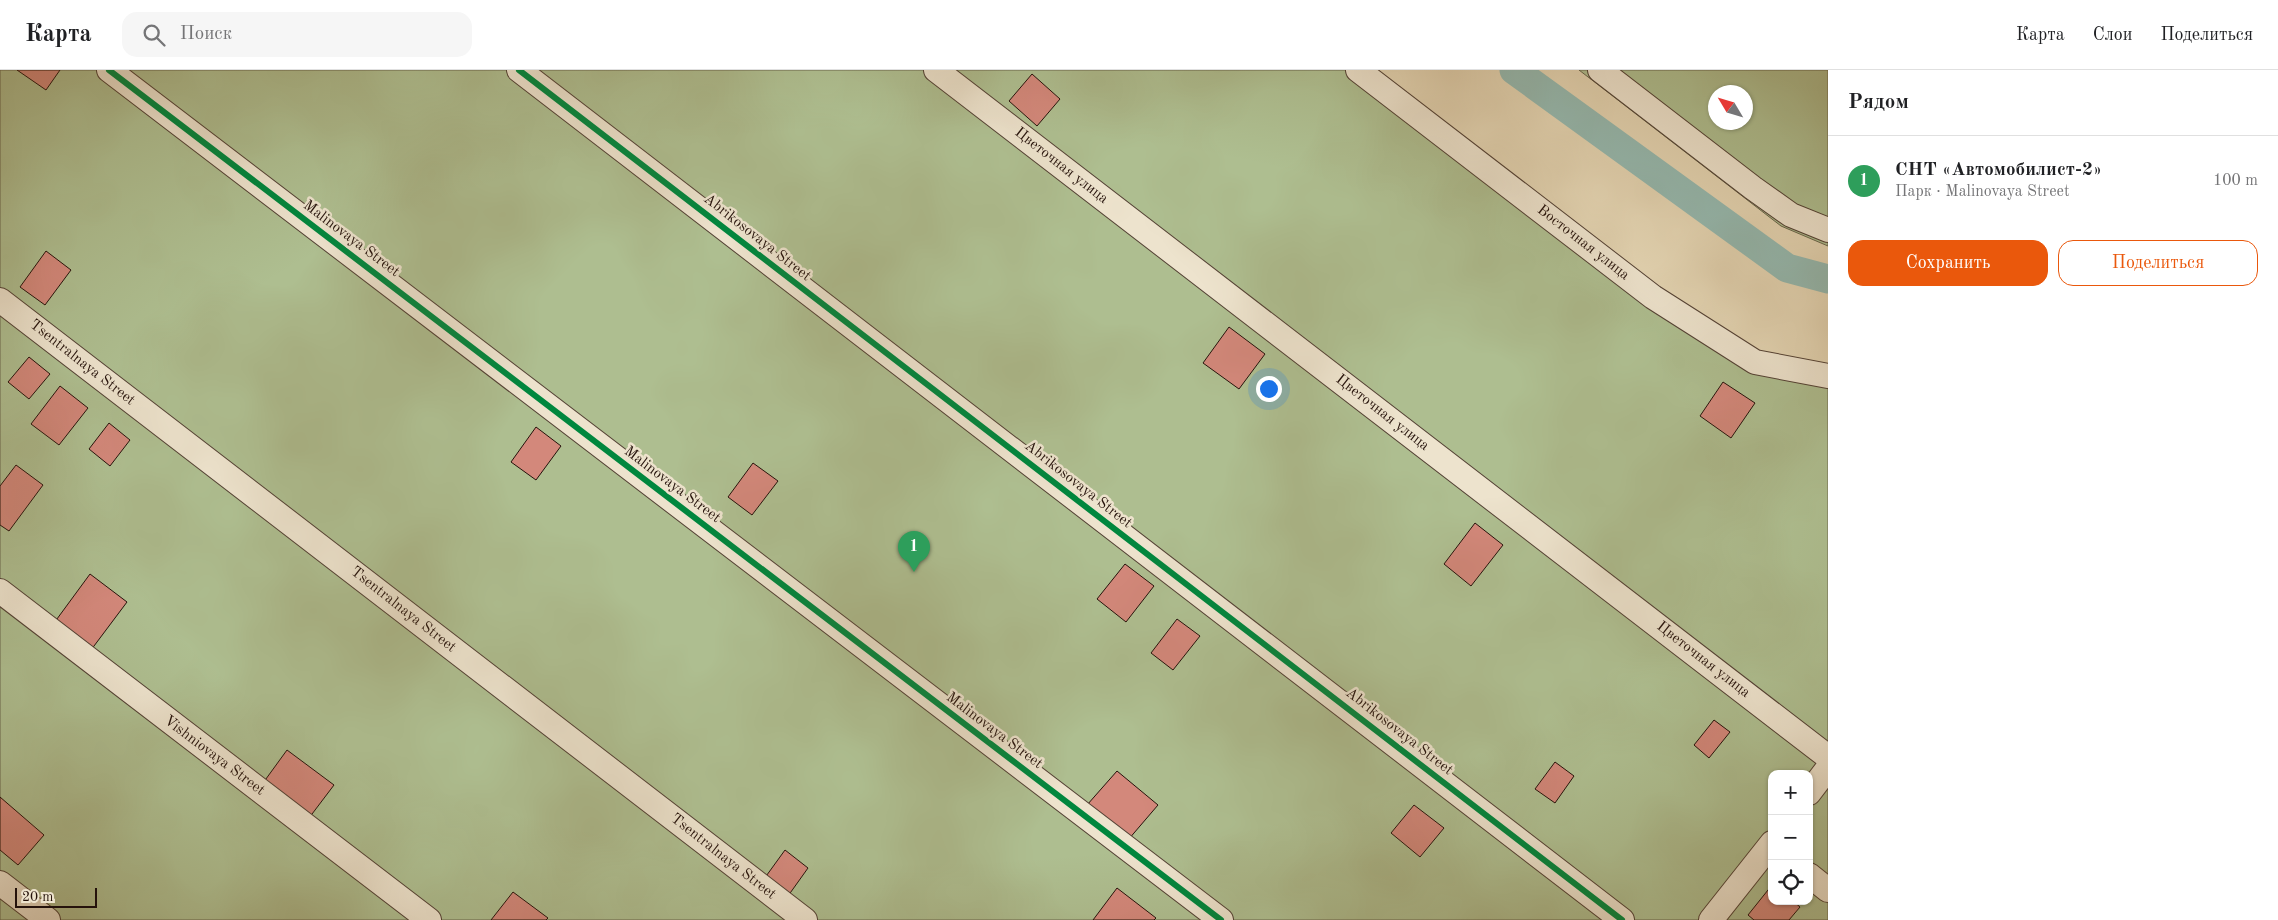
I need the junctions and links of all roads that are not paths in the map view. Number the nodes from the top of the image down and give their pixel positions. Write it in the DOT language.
graph roads {
  1 [pos="109,70"];
  2 [pos="519,70"];
  3 [pos="936,70"];
  4 [pos="1358,70"];
  5 [pos="1600,70"];
  6 [pos="1828,230"];
  7 [pos="0,300"];
  8 [pos="1828,376"];
  9 [pos="0,592"];
  10 [pos="1828,756"];
  11 [pos="1828,768"];
  12 [pos="1813,788"];
  13 [pos="1768,848"];
  14 [pos="1813,878"];
  15 [pos="0,883"];
  16 [pos="1828,890"];
  17 [pos="48,920"];
  18 [pos="429,920"];
  19 [pos="805,920"];
  20 [pos="1221,920"];
  21 [pos="1622,920"];
  22 [pos="1712,920"];
  1 -- 20 [label="street, Malinovaya Street"];
  2 -- 21 [label="street, Abrikosovaya Street"];
  3 -- 10 [label="street, Цветочная улица"];
  4 -- 8 [label="street, Восточная улица"];
  5 -- 6 [label="street"];
  7 -- 19 [label="street, Tsentralnaya Street"];
  9 -- 18 [label="street, Vishniovaya Street"];
  11 -- 12 [label="street"];
  13 -- 22 [label="street"];
  14 -- 16 [label="street"];
  15 -- 17 [label="street"];
}
